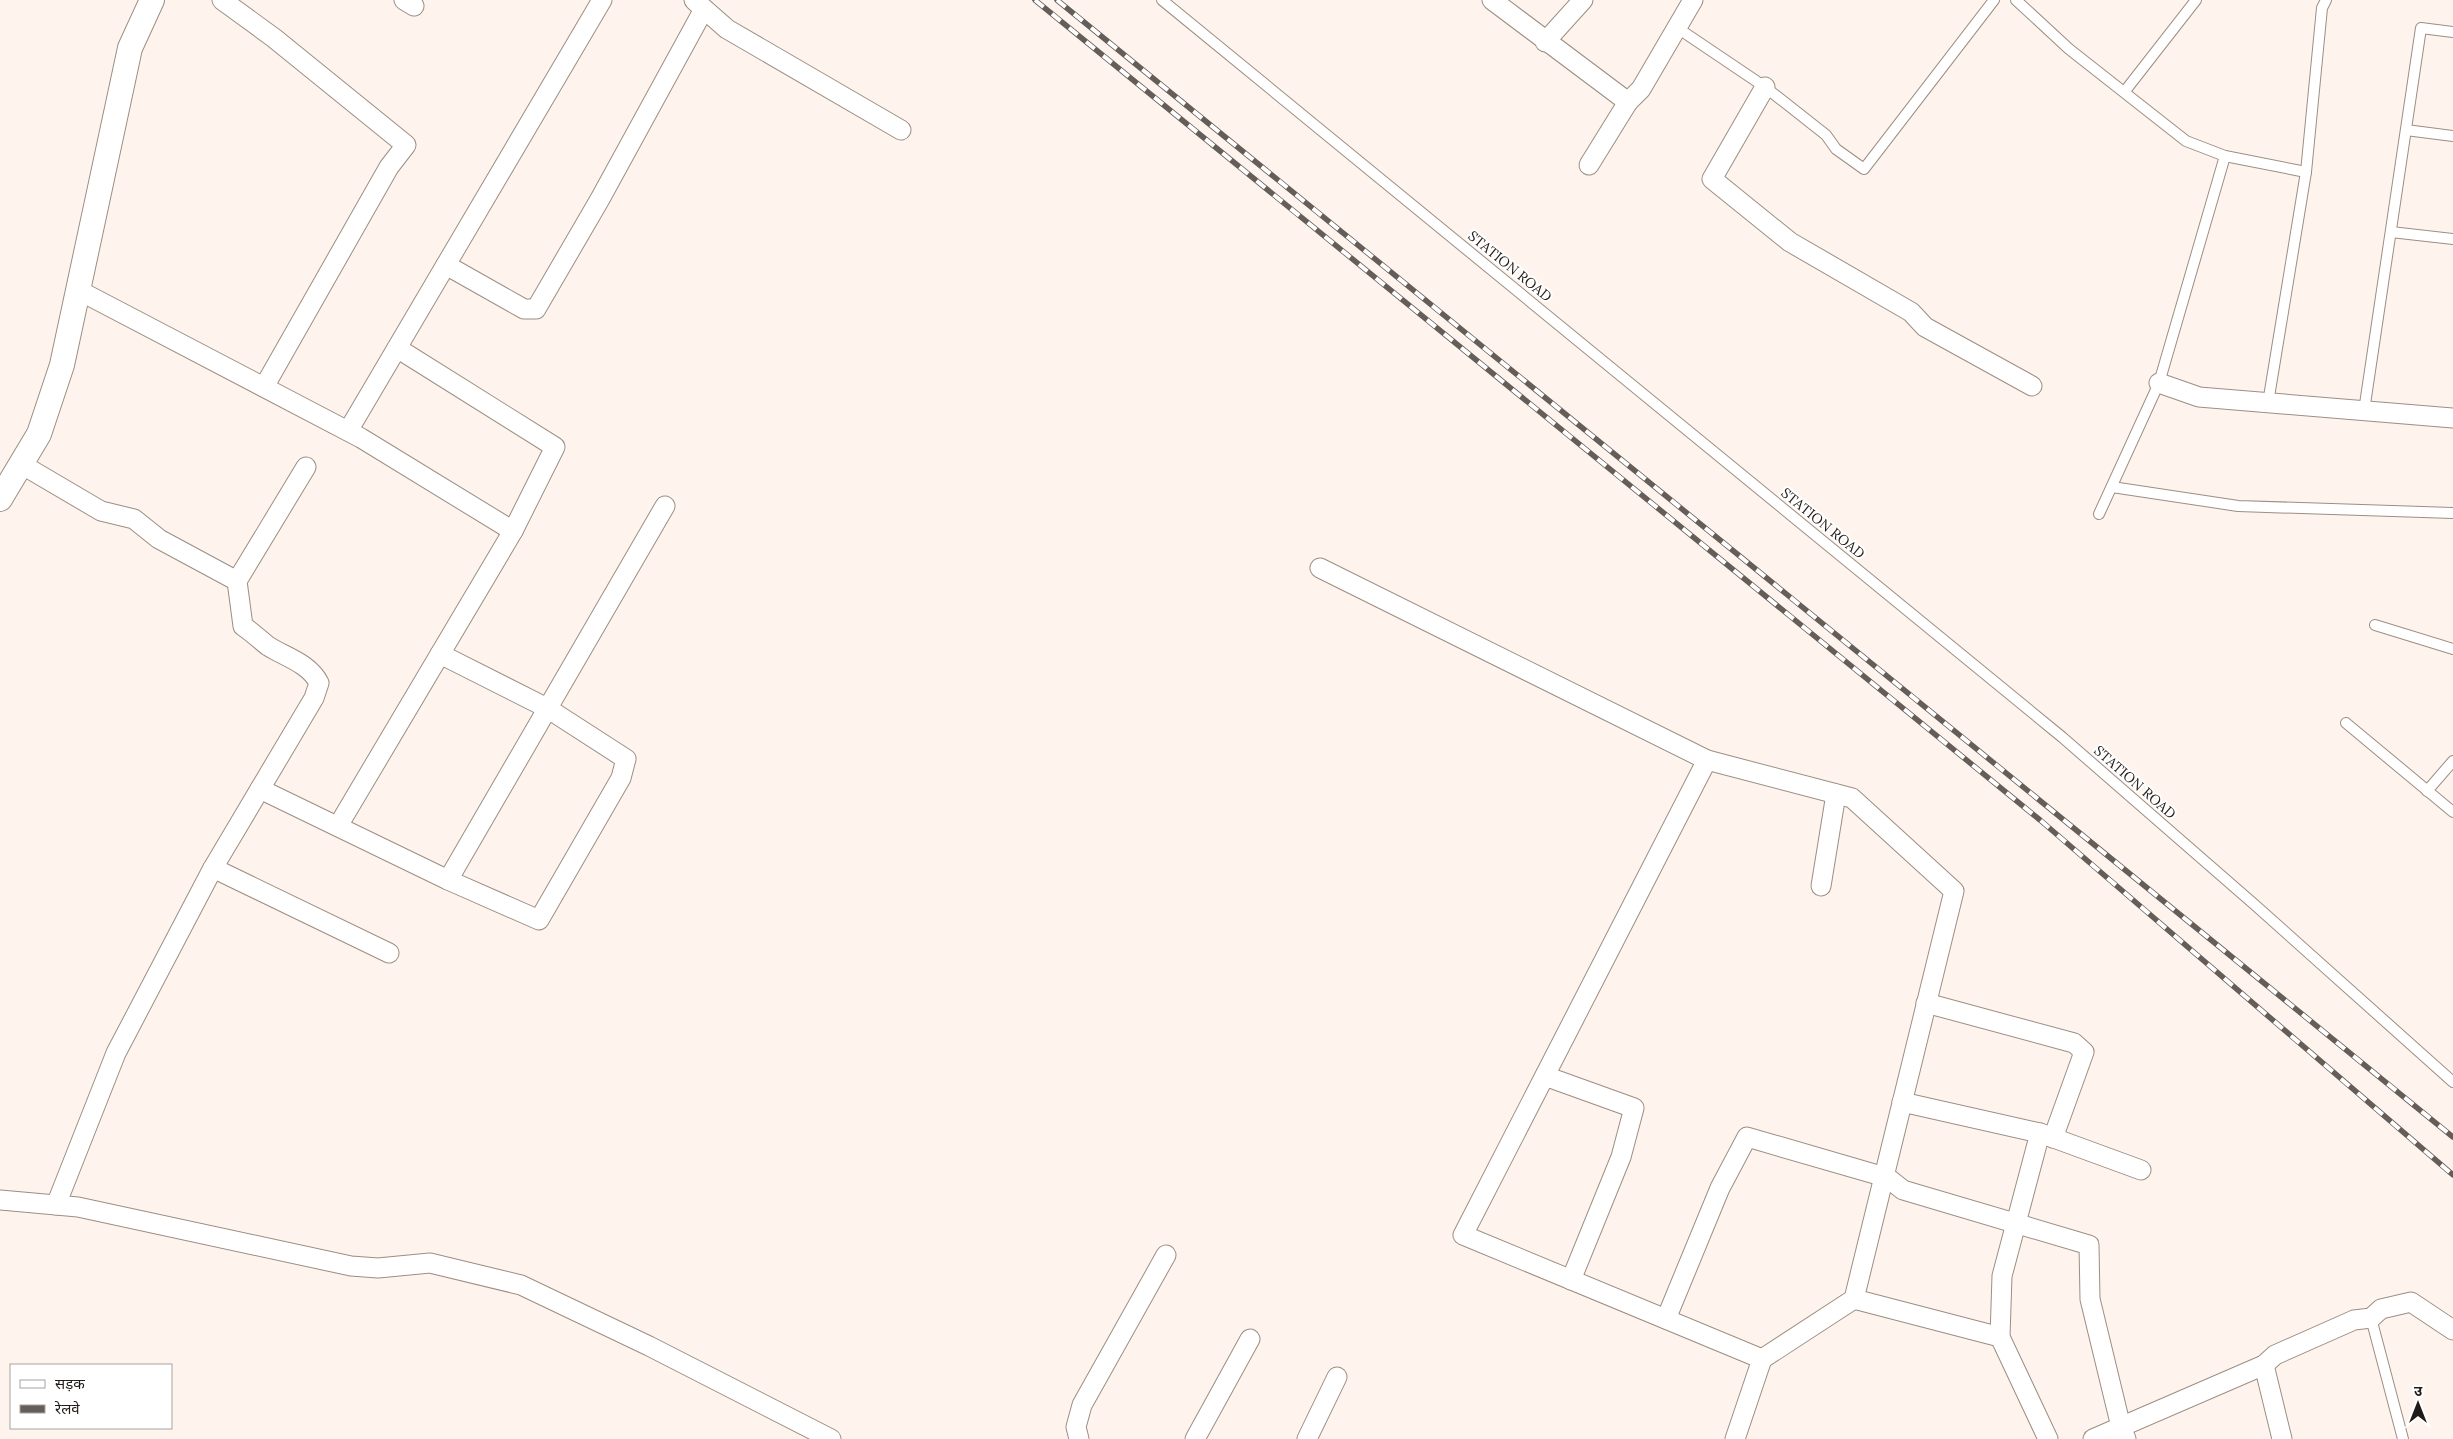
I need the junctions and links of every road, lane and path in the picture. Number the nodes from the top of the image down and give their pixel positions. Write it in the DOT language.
graph roads {
  1 [pos="152,0"];
  2 [pos="222,0"];
  3 [pos="602,0"];
  4 [pos="1162,0"];
  5 [pos="1492,0"];
  6 [pos="1583,0"];
  7 [pos="1693,0"];
  8 [pos="1994,0"];
  9 [pos="2016,0"];
  10 [pos="2196,0"];
  11 [pos="2326,0"];
  12 [pos="699,5"];
  13 [pos="1676,27"];
  14 [pos="2453,32"];
  15 [pos="1546,42"];
  16 [pos="1765,87"];
  17 [pos="2125,91"];
  18 [pos="1628,102"];
  19 [pos="901,130"];
  20 [pos="2406,130"];
  21 [pos="2453,136"];
  22 [pos="2225,156"];
  23 [pos="1589,165"];
  24 [pos="2306,172"];
  25 [pos="2391,232"];
  26 [pos="2453,239"];
  27 [pos="446,265"];
  28 [pos="78,290"];
  29 [pos="397,348"];
  30 [pos="2160,383"];
  31 [pos="2032,386"];
  32 [pos="264,387"];
  33 [pos="2268,403"];
  34 [pos="2364,411"];
  35 [pos="2453,418"];
  36 [pos="348,431"];
  37 [pos="21,464"];
  38 [pos="306,467"];
  39 [pos="2112,488"];
  40 [pos="0,500"];
  41 [pos="665,506"];
  42 [pos="2453,513"];
  43 [pos="2099,514"];
  44 [pos="513,531"];
  45 [pos="1320,568"];
  46 [pos="237,581"];
  47 [pos="2375,625"];
  48 [pos="2453,648"];
  49 [pos="440,654"];
  50 [pos="547,708"];
  51 [pos="2346,722"];
  52 [pos="1707,760"];
  53 [pos="2453,761"];
  54 [pos="260,790"];
  55 [pos="2427,790"];
  56 [pos="1836,794"];
  57 [pos="2453,812"];
  58 [pos="338,826"];
  59 [pos="213,868"];
  60 [pos="448,880"];
  61 [pos="1821,886"];
  62 [pos="389,953"];
  63 [pos="1926,1003"];
  64 [pos="1545,1076"];
  65 [pos="2453,1082"];
  66 [pos="1902,1102"];
  67 [pos="2047,1135"];
  68 [pos="2141,1170"];
  69 [pos="1884,1175"];
  70 [pos="0,1200"];
  71 [pos="56,1205"];
  72 [pos="2016,1224"];
  73 [pos="1166,1255"];
  74 [pos="1571,1280"];
  75 [pos="1854,1299"];
  76 [pos="2371,1318"];
  77 [pos="1666,1319"];
  78 [pos="2453,1330"];
  79 [pos="2000,1337"];
  80 [pos="1250,1339"];
  81 [pos="1762,1359"];
  82 [pos="2264,1365"];
  83 [pos="1337,1377"];
  84 [pos="2123,1433"];
  85 [pos="1075,1435"];
  86 [pos="831,1439"];
  87 [pos="1195,1439"];
  88 [pos="1307,1439"];
  89 [pos="1735,1439"];
  90 [pos="2048,1439"];
  91 [pos="2093,1439"];
  92 [pos="2282,1439"];
  93 [pos="2403,1439"];
  1 -- 28 [label="street"];
  2 -- 32 [label="street"];
  3 -- 27 [label="street"];
  4 -- 65 [label="lane, STATION ROAD"];
  5 -- 15 [label="street"];
  6 -- 15 [label="street"];
  7 -- 13 [label="street"];
  8 -- 16 [label="lane"];
  9 -- 17 [label="lane"];
  10 -- 17 [label="lane"];
  11 -- 24 [label="lane"];
  12 -- 19 [label="street"];
  12 -- 27 [label="street"];
  13 -- 16 [label="lane"];
  13 -- 18 [label="street"];
  14 -- 20 [label="lane"];
  15 -- 18 [label="street"];
  16 -- 31 [label="street"];
  17 -- 22 [label="lane"];
  18 -- 23 [label="street"];
  20 -- 21 [label="lane"];
  20 -- 25 [label="lane"];
  22 -- 24 [label="lane"];
  22 -- 30 [label="lane"];
  24 -- 33 [label="lane"];
  25 -- 26 [label="lane"];
  25 -- 34 [label="lane"];
  27 -- 29 [label="street"];
  28 -- 32 [label="street"];
  28 -- 37 [label="street"];
  29 -- 36 [label="street"];
  29 -- 44 [label="street"];
  30 -- 33 [label="street"];
  30 -- 39 [label="lane"];
  32 -- 36 [label="street"];
  33 -- 34 [label="street"];
  34 -- 35 [label="street"];
  36 -- 44 [label="street"];
  37 -- 40 [label="street"];
  37 -- 46 [label="street"];
  38 -- 46 [label="street"];
  39 -- 42 [label="lane"];
  39 -- 43 [label="lane"];
  41 -- 50 [label="street"];
  44 -- 49 [label="street"];
  45 -- 52 [label="street"];
  46 -- 54 [label="street"];
  47 -- 48 [label="lane"];
  49 -- 50 [label="street"];
  49 -- 58 [label="street"];
  50 -- 60 [label="street"];
  50 -- 60 [label="street"];
  51 -- 55 [label="lane"];
  52 -- 56 [label="street"];
  52 -- 64 [label="street"];
  53 -- 55 [label="lane"];
  54 -- 58 [label="street"];
  54 -- 59 [label="street"];
  55 -- 57 [label="lane"];
  56 -- 61 [label="street"];
  56 -- 63 [label="street"];
  58 -- 60 [label="street"];
  59 -- 62 [label="street"];
  59 -- 71 [label="street"];
  63 -- 66 [label="street"];
  63 -- 67 [label="street"];
  64 -- 74 [label="street"];
  64 -- 74 [label="street"];
  66 -- 67 [label="street"];
  66 -- 69 [label="street"];
  67 -- 68 [label="street"];
  67 -- 72 [label="street"];
  69 -- 72 [label="street"];
  69 -- 75 [label="street"];
  69 -- 77 [label="street"];
  70 -- 71 [label="street"];
  71 -- 86 [label="street"];
  72 -- 79 [label="street"];
  72 -- 84 [label="street"];
  73 -- 85 [label="street"];
  74 -- 77 [label="street"];
  75 -- 79 [label="street"];
  75 -- 81 [label="street"];
  76 -- 78 [label="street"];
  76 -- 82 [label="street"];
  76 -- 93 [label="lane"];
  77 -- 81 [label="street"];
  79 -- 90 [label="street"];
  80 -- 87 [label="street"];
  81 -- 89 [label="street"];
  82 -- 84 [label="street"];
  82 -- 92 [label="street"];
  83 -- 88 [label="street"];
  84 -- 91 [label="street"];
}
